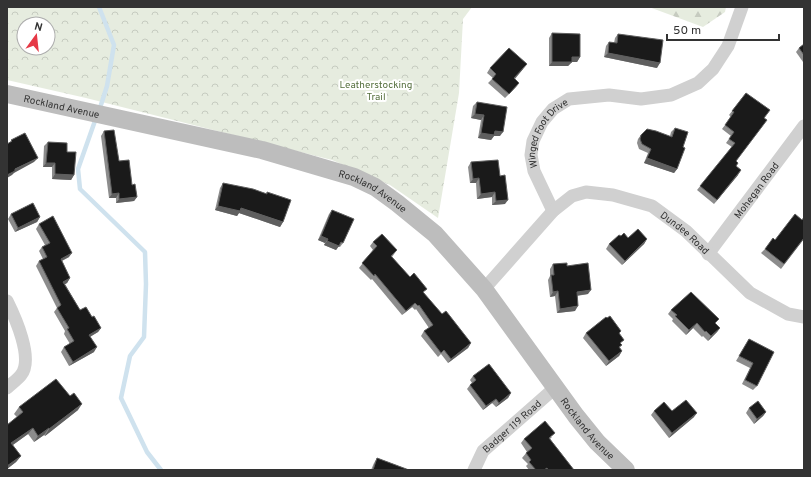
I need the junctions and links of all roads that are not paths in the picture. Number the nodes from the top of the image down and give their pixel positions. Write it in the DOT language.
graph roads {
  1 [pos="742,7"];
  2 [pos="7,94"];
  3 [pos="804,126"];
  4 [pos="553,211"];
  5 [pos="708,254"];
  6 [pos="484,289"];
  7 [pos="7,301"];
  8 [pos="804,317"];
  9 [pos="556,387"];
  10 [pos="7,388"];
  11 [pos="474,470"];
  12 [pos="626,470"];
  1 -- 4 [label="street, Winged Foot Drive"];
  2 -- 6 [label="street, Rockland Avenue"];
  3 -- 5 [label="street, Mohegan Road"];
  4 -- 5 [label="street, Dundee Road"];
  4 -- 6 [label="street"];
  5 -- 8 [label="street, Dundee Road"];
  6 -- 9 [label="street, Rockland Avenue"];
  7 -- 10 [label="street"];
  9 -- 11 [label="street, Badger 119 Road"];
  9 -- 12 [label="street, Rockland Avenue"];
}
